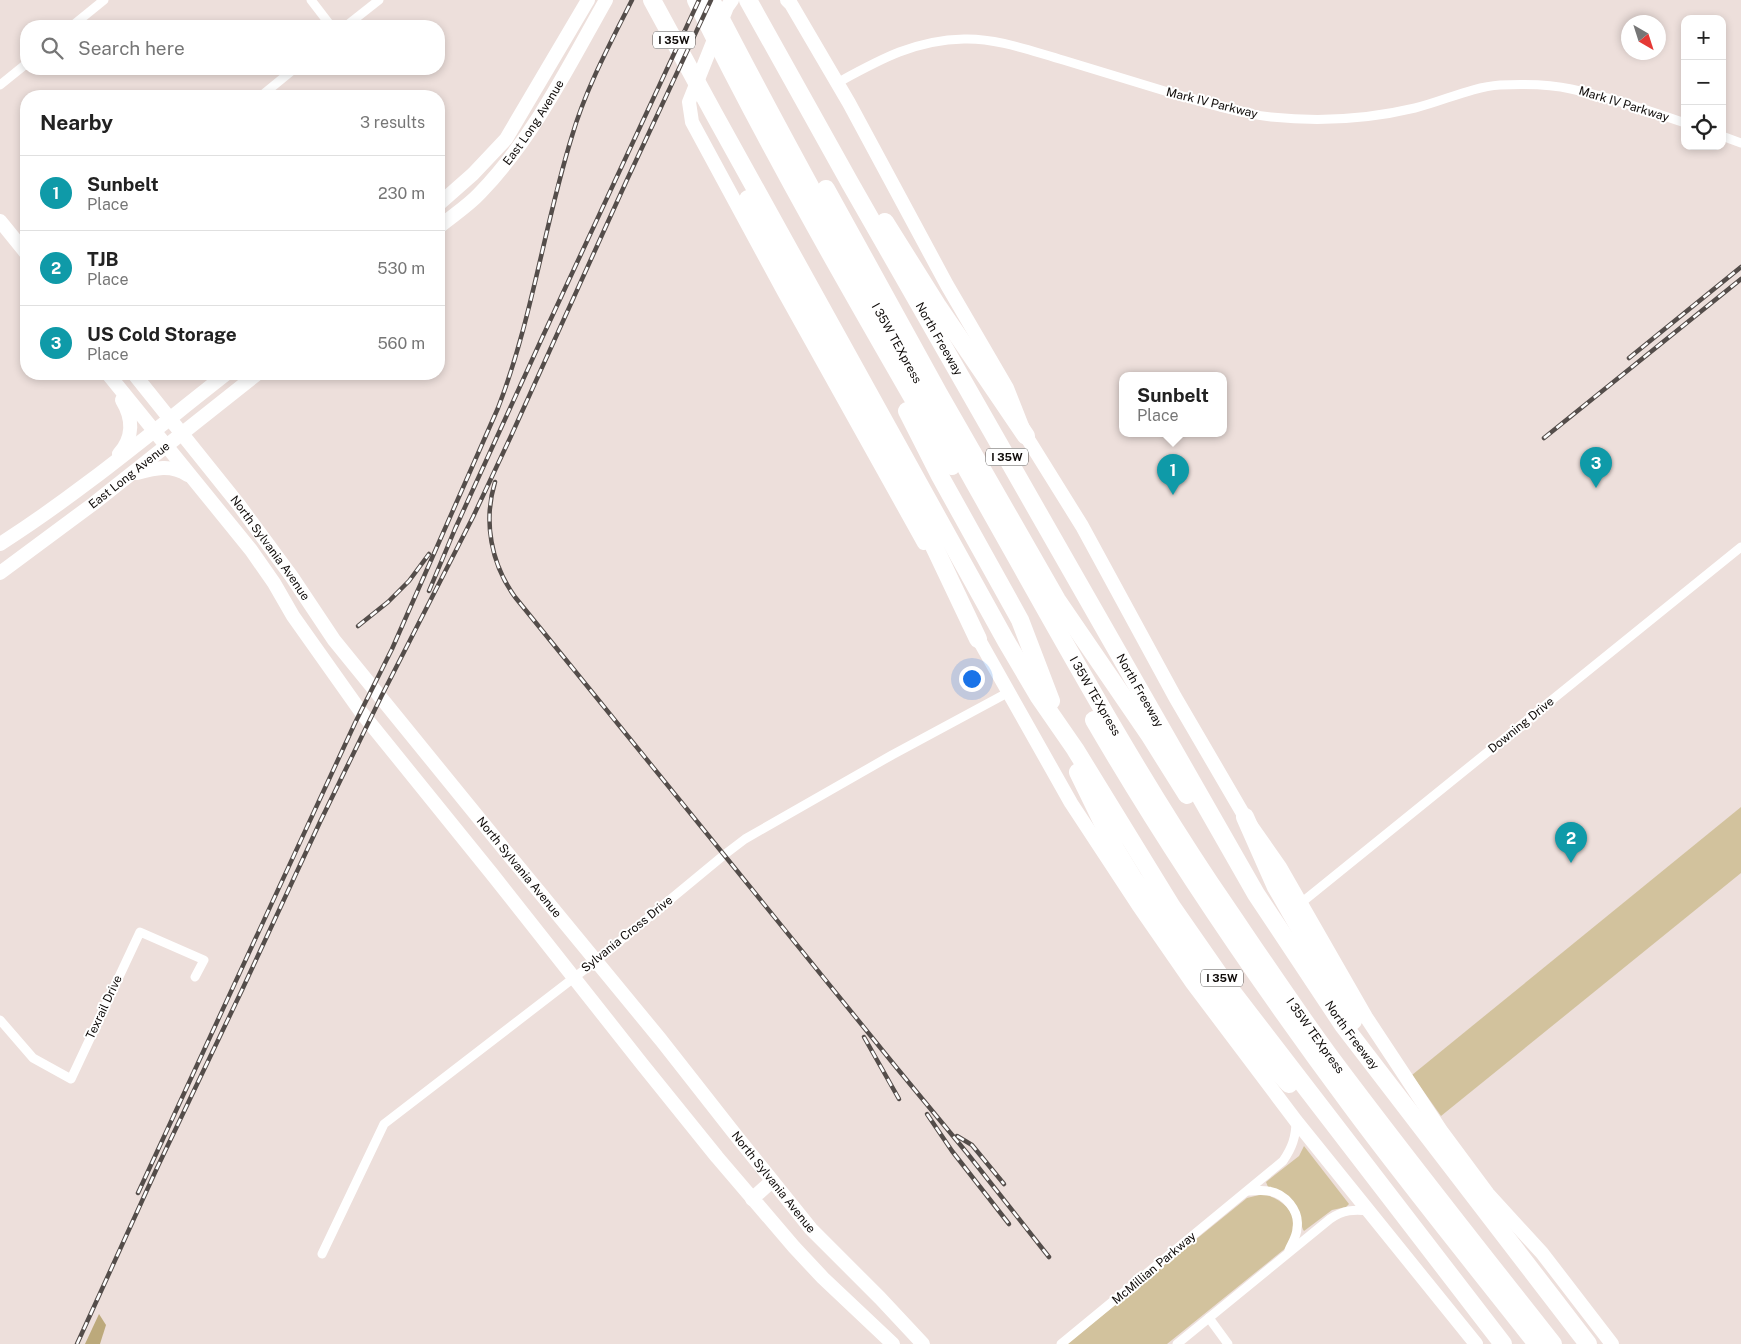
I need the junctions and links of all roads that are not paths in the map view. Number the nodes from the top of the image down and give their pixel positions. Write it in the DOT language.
graph roads {
  1 [pos="104,0"];
  2 [pos="311,0"];
  3 [pos="379,0"];
  4 [pos="588,0"];
  5 [pos="606,0"];
  6 [pos="652,0"];
  7 [pos="696,0"];
  8 [pos="712,0"];
  9 [pos="732,0"];
  10 [pos="748,0"];
  11 [pos="787,0"];
  12 [pos="79,20"];
  13 [pos="326,20"];
  14 [pos="354,20"];
  15 [pos="568,36"];
  16 [pos="581,43"];
  17 [pos="737,57"];
  18 [pos="20,69"];
  19 [pos="287,75"];
  20 [pos="836,83"];
  21 [pos="0,85"];
  22 [pos="268,90"];
  23 [pos="711,118"];
  24 [pos="1681,122"];
  25 [pos="1726,137"];
  26 [pos="827,140"];
  27 [pos="1741,143"];
  28 [pos="445,199"];
  29 [pos="0,221"];
  30 [pos="445,222"];
  31 [pos="816,230"];
  32 [pos="20,246"];
  33 [pos="111,380"];
  34 [pos="112,380"];
  35 [pos="139,380"];
  36 [pos="218,380"];
  37 [pos="251,380"];
  38 [pos="170,418"];
  39 [pos="154,431"];
  40 [pos="182,435"];
  41 [pos="1026,436"];
  42 [pos="167,447"];
  43 [pos="108,467"];
  44 [pos="131,475"];
  45 [pos="192,478"];
  46 [pos="0,544"];
  47 [pos="1741,547"];
  48 [pos="0,573"];
  49 [pos="308,601"];
  50 [pos="293,616"];
  51 [pos="978,640"];
  52 [pos="1008,692"];
  53 [pos="1245,817"];
  54 [pos="1256,894"];
  55 [pos="1301,903"];
  56 [pos="596,960"];
  57 [pos="195,977"];
  58 [pos="574,977"];
  59 [pos="0,1020"];
  60 [pos="1372,1064"];
  61 [pos="1296,1121"];
  62 [pos="772,1181"];
  63 [pos="1248,1191"];
  64 [pos="752,1199"];
  65 [pos="1369,1211"];
  66 [pos="1408,1220"];
  67 [pos="322,1254"];
  68 [pos="1286,1255"];
  69 [pos="1209,1318"];
  70 [pos="893,1344"];
  71 [pos="923,1344"];
  72 [pos="1060,1344"];
  73 [pos="1177,1344"];
  74 [pos="1228,1344"];
  75 [pos="1476,1344"];
  76 [pos="1503,1344"];
  77 [pos="1537,1344"];
  78 [pos="1553,1344"];
  79 [pos="1588,1344"];
  80 [pos="1612,1344"];
  1 -- 12 [label="street"];
  2 -- 13 [label="street"];
  3 -- 14 [label="street"];
  4 -- 15 [label="main road, East Long Avenue"];
  5 -- 16 [label="main road, East Long Avenue"];
  6 -- 23 [label="highway, I 35W"];
  7 -- 17 [label="highway, I 35W TEXpress"];
  8 -- 17 [label="highway, I 35W TEXpress"];
  9 -- 51 [label="main road"];
  10 -- 26 [label="highway, North Freeway / I 35W"];
  11 -- 20 [label="main road"];
  15 -- 16 [label="main road"];
  15 -- 28 [label="main road, East Long Avenue"];
  16 -- 30 [label="main road, East Long Avenue"];
  17 -- 31 [label="highway, I 35W TEXpress"];
  17 -- 54 [label="highway"];
  17 -- 78 [label="highway, I 35W TEXpress"];
  18 -- 21 [label="street"];
  19 -- 22 [label="street"];
  20 -- 24 [label="street, Mark IV Parkway"];
  20 -- 41 [label="main road"];
  23 -- 51 [label="highway"];
  23 -- 66 [label="highway, I 35W"];
  25 -- 27 [label="street"];
  26 -- 41 [label="highway"];
  26 -- 54 [label="highway, North Freeway / I 35W"];
  29 -- 32 [label="main road"];
  31 -- 66 [label="highway"];
  31 -- 77 [label="highway, I 35W TEXpress"];
  33 -- 43 [label="main road"];
  34 -- 39 [label="main road, North Sylvania Avenue"];
  35 -- 38 [label="main road, North Sylvania Avenue"];
  36 -- 38 [label="main road, East Long Avenue"];
  37 -- 40 [label="main road, East Long Avenue"];
  38 -- 39 [label="main road, East Long Avenue"];
  38 -- 40 [label="main road, North Sylvania Avenue"];
  39 -- 42 [label="main road, North Sylvania Avenue"];
  39 -- 43 [label="main road, East Long Avenue"];
  40 -- 42 [label="main road, East Long Avenue"];
  40 -- 49 [label="main road, North Sylvania Avenue"];
  41 -- 53 [label="main road, North Freeway"];
  42 -- 44 [label="main road, East Long Avenue"];
  42 -- 45 [label="main road, North Sylvania Avenue"];
  43 -- 46 [label="main road, East Long Avenue"];
  44 -- 45 [label="main road"];
  44 -- 48 [label="main road, East Long Avenue"];
  45 -- 50 [label="main road, North Sylvania Avenue"];
  47 -- 55 [label="street, Downing Drive"];
  49 -- 50 [label="main road"];
  49 -- 56 [label="main road, North Sylvania Avenue"];
  50 -- 58 [label="main road, North Sylvania Avenue"];
  51 -- 52 [label="main road"];
  52 -- 56 [label="street, Sylvania Cross Drive"];
  52 -- 61 [label="main road"];
  53 -- 55 [label="main road, North Freeway"];
  53 -- 60 [label="highway"];
  54 -- 60 [label="highway, North Freeway / I 35W"];
  55 -- 80 [label="main road, North Freeway"];
  56 -- 58 [label="street, Sylvania Cross Drive"];
  56 -- 62 [label="main road, North Sylvania Avenue"];
  57 -- 59 [label="street, Texrail Drive"];
  58 -- 64 [label="main road, North Sylvania Avenue"];
  58 -- 67 [label="street, Sylvania Cross Drive"];
  60 -- 79 [label="highway, North Freeway / I 35W"];
  61 -- 63 [label="street, McMillian Parkway"];
  61 -- 65 [label="main road"];
  62 -- 64 [label="main road"];
  62 -- 71 [label="main road, North Sylvania Avenue"];
  63 -- 68 [label="street"];
  63 -- 72 [label="street, McMillian Parkway"];
  64 -- 70 [label="main road, North Sylvania Avenue"];
  65 -- 68 [label="street"];
  65 -- 75 [label="main road"];
  66 -- 76 [label="highway, I 35W"];
  68 -- 69 [label="street"];
  69 -- 73 [label="street"];
  69 -- 74 [label="street"];
}
